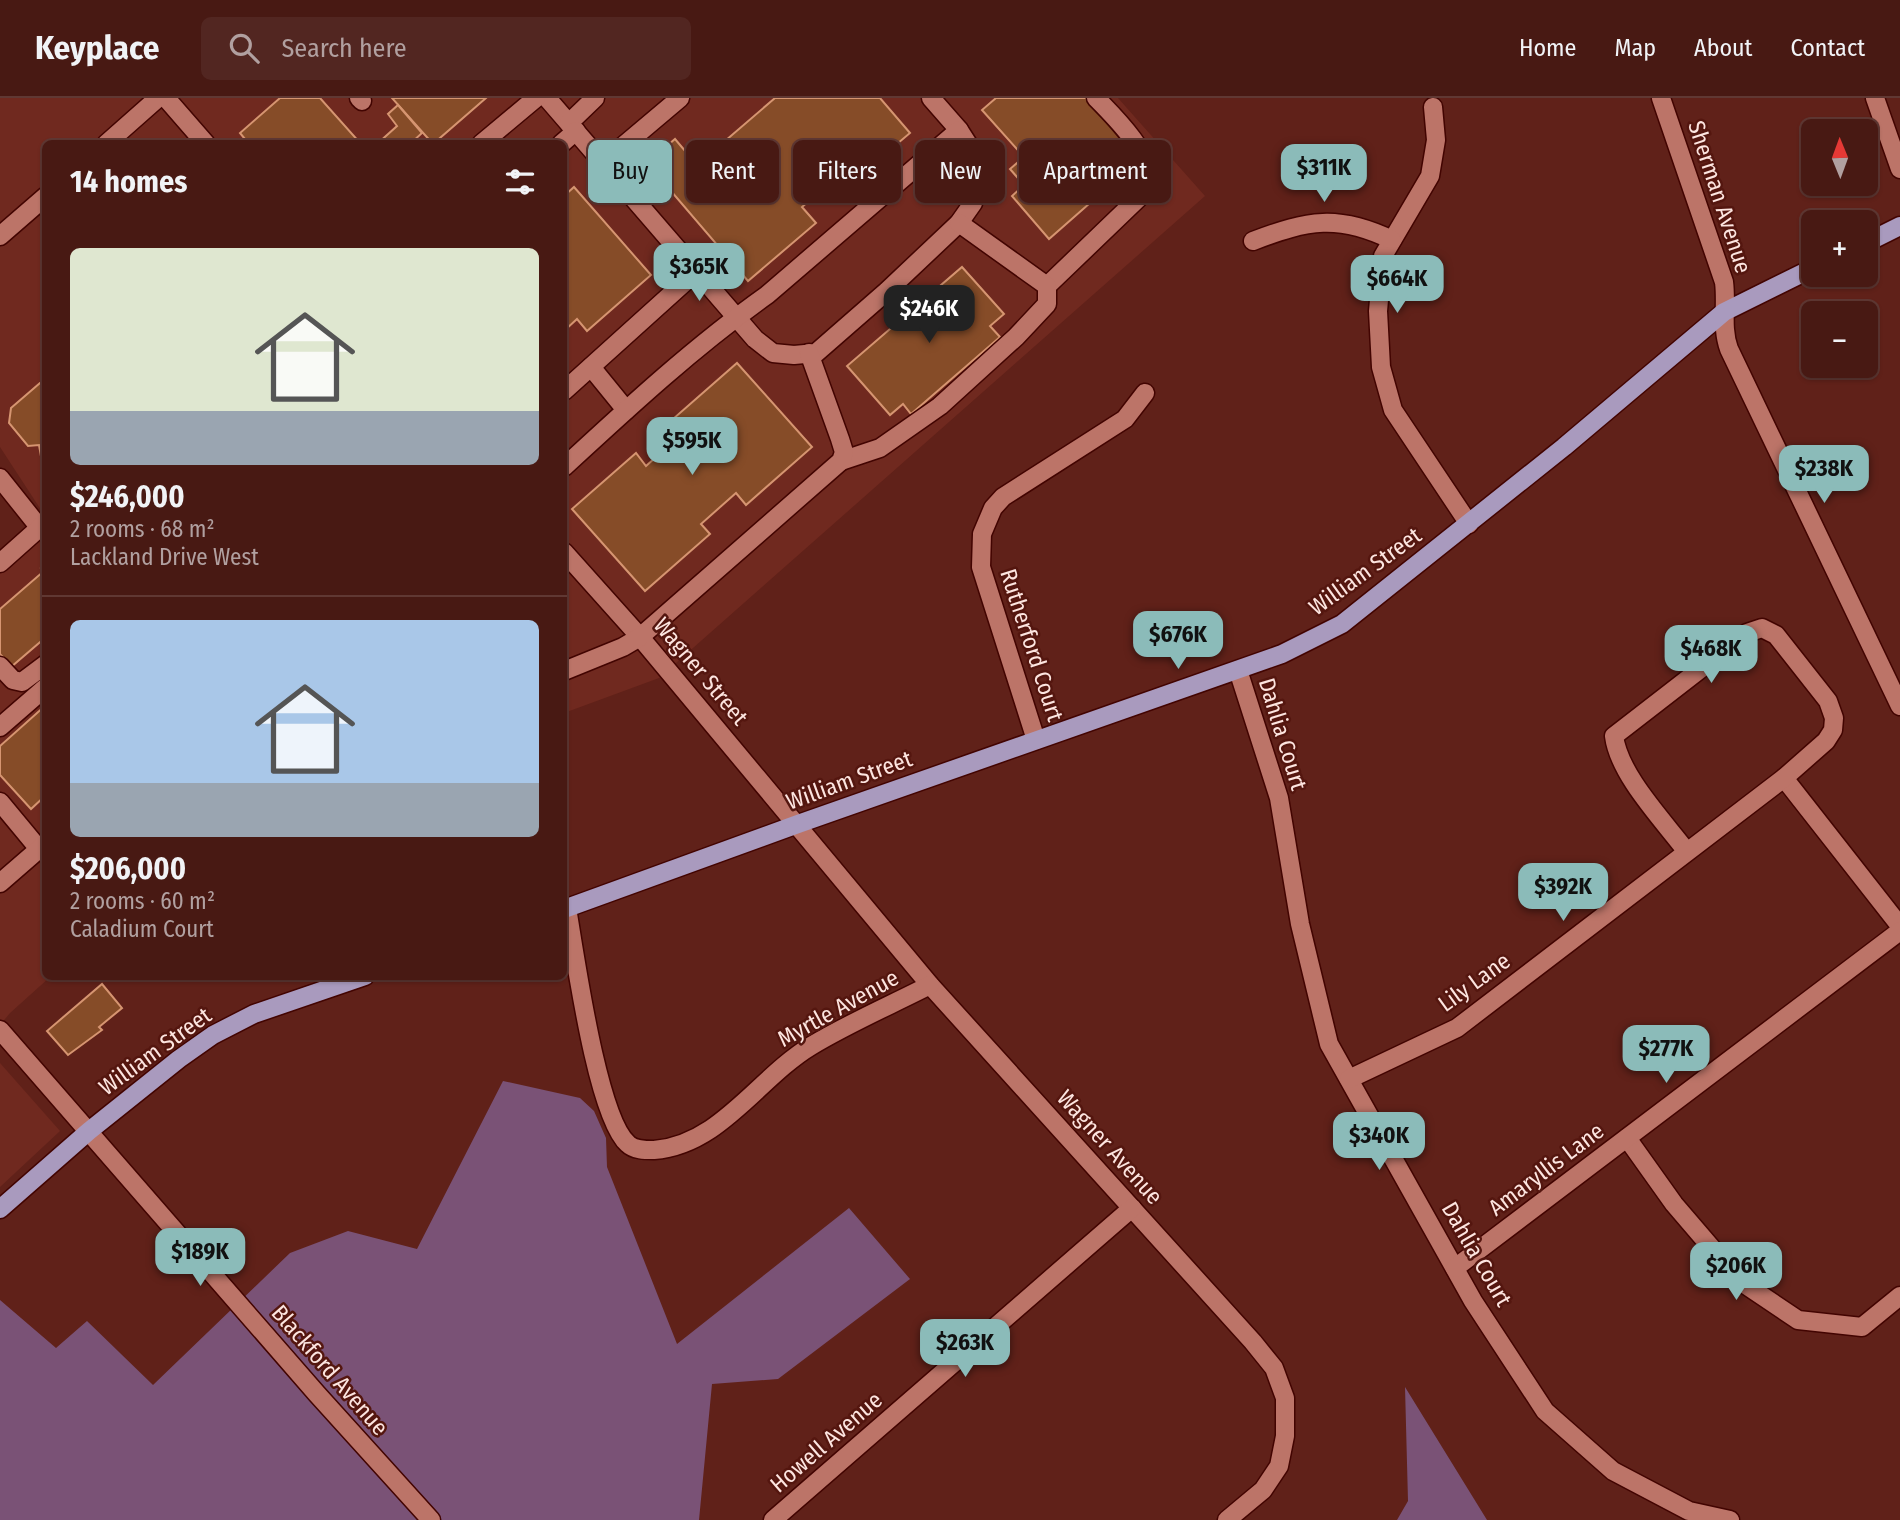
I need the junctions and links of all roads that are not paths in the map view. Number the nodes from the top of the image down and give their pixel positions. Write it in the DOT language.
graph roads {
  1 [pos="158,98"];
  2 [pos="166,98"];
  3 [pos="536,98"];
  4 [pos="547,98"];
  5 [pos="595,98"];
  6 [pos="680,98"];
  7 [pos="1096,98"];
  8 [pos="1661,98"];
  9 [pos="1875,98"];
  10 [pos="937,100"];
  11 [pos="1433,107"];
  12 [pos="572,127"];
  13 [pos="959,130"];
  14 [pos="195,139"];
  15 [pos="111,140"];
  16 [pos="486,140"];
  17 [pos="564,140"];
  18 [pos="630,140"];
  19 [pos="588,146"];
  20 [pos="1900,169"];
  21 [pos="42,199"];
  22 [pos="638,203"];
  23 [pos="959,223"];
  24 [pos="1900,226"];
  25 [pos="0,236"];
  26 [pos="1878,237"];
  27 [pos="1392,240"];
  28 [pos="1253,241"];
  29 [pos="697,271"];
  30 [pos="1801,274"];
  31 [pos="1047,286"];
  32 [pos="1724,312"];
  33 [pos="736,317"];
  34 [pos="809,353"];
  35 [pos="591,367"];
  36 [pos="567,388"];
  37 [pos="1145,393"];
  38 [pos="626,410"];
  39 [pos="841,461"];
  40 [pos="567,464"];
  41 [pos="0,478"];
  42 [pos="1469,524"];
  43 [pos="42,525"];
  44 [pos="567,555"];
  45 [pos="0,563"];
  46 [pos="640,637"];
  47 [pos="0,666"];
  48 [pos="42,667"];
  49 [pos="567,670"];
  50 [pos="1238,670"];
  51 [pos="42,690"];
  52 [pos="1900,706"];
  53 [pos="0,727"];
  54 [pos="1036,740"];
  55 [pos="1784,778"];
  56 [pos="0,802"];
  57 [pos="798,824"];
  58 [pos="42,846"];
  59 [pos="1687,852"];
  60 [pos="0,883"];
  61 [pos="567,908"];
  62 [pos="567,919"];
  63 [pos="1900,929"];
  64 [pos="353,980"];
  65 [pos="930,985"];
  66 [pos="4,1041"];
  67 [pos="1349,1079"];
  68 [pos="89,1131"];
  69 [pos="1628,1138"];
  70 [pos="1132,1208"];
  71 [pos="0,1209"];
  72 [pos="1455,1268"];
  73 [pos="1900,1296"];
  74 [pos="431,1520"];
  75 [pos="773,1520"];
  76 [pos="1227,1520"];
  77 [pos="1730,1520"];
  1 -- 15 [label="street"];
  2 -- 14 [label="street"];
  3 -- 16 [label="street"];
  4 -- 12 [label="street"];
  5 -- 12 [label="street"];
  6 -- 18 [label="street"];
  7 -- 31 [label="street"];
  8 -- 32 [label="street, Sherman Avenue"];
  9 -- 20 [label="street"];
  10 -- 13 [label="street"];
  11 -- 27 [label="street"];
  12 -- 17 [label="street"];
  12 -- 19 [label="street"];
  13 -- 23 [label="street"];
  13 -- 33 [label="street"];
  21 -- 25 [label="street"];
  22 -- 29 [label="street"];
  23 -- 31 [label="street"];
  23 -- 34 [label="street"];
  24 -- 26 [label="main road"];
  27 -- 28 [label="street"];
  27 -- 42 [label="street"];
  29 -- 33 [label="street"];
  29 -- 35 [label="street"];
  30 -- 32 [label="main road, William Street"];
  31 -- 39 [label="street"];
  32 -- 42 [label="main road, William Street"];
  32 -- 52 [label="street, Sherman Avenue"];
  33 -- 34 [label="street"];
  33 -- 38 [label="street"];
  34 -- 39 [label="street"];
  35 -- 36 [label="street"];
  35 -- 38 [label="street"];
  37 -- 54 [label="street, Rutherford Court"];
  38 -- 40 [label="street"];
  39 -- 46 [label="street"];
  41 -- 43 [label="street"];
  42 -- 50 [label="main road, William Street"];
  43 -- 45 [label="street"];
  44 -- 46 [label="street, Wagner Street"];
  46 -- 49 [label="street"];
  46 -- 57 [label="street, Wagner Street"];
  47 -- 48 [label="street"];
  50 -- 54 [label="main road, William Street"];
  50 -- 67 [label="street, Dahlia Court"];
  51 -- 53 [label="street"];
  54 -- 57 [label="main road, William Street"];
  55 -- 59 [label="street, Lily Lane"];
  55 -- 59 [label="street, Lily Lane"];
  55 -- 63 [label="street"];
  56 -- 58 [label="street"];
  57 -- 61 [label="main road, William Street"];
  57 -- 65 [label="street, Wagner Avenue"];
  58 -- 60 [label="street"];
  59 -- 67 [label="street, Lily Lane"];
  62 -- 65 [label="street, Myrtle Avenue"];
  63 -- 69 [label="street, Amaryllis Lane"];
  64 -- 68 [label="main road, William Street"];
  65 -- 70 [label="street, Wagner Avenue"];
  66 -- 68 [label="street, Blackford Avenue"];
  67 -- 72 [label="street, Dahlia Court"];
  68 -- 71 [label="main road, William Street"];
  68 -- 74 [label="street, Blackford Avenue"];
  69 -- 72 [label="street, Amaryllis Lane"];
  69 -- 73 [label="street"];
  70 -- 75 [label="street, Howell Avenue"];
  70 -- 76 [label="street, Wagner Avenue"];
  72 -- 77 [label="street, Dahlia Court"];
}
